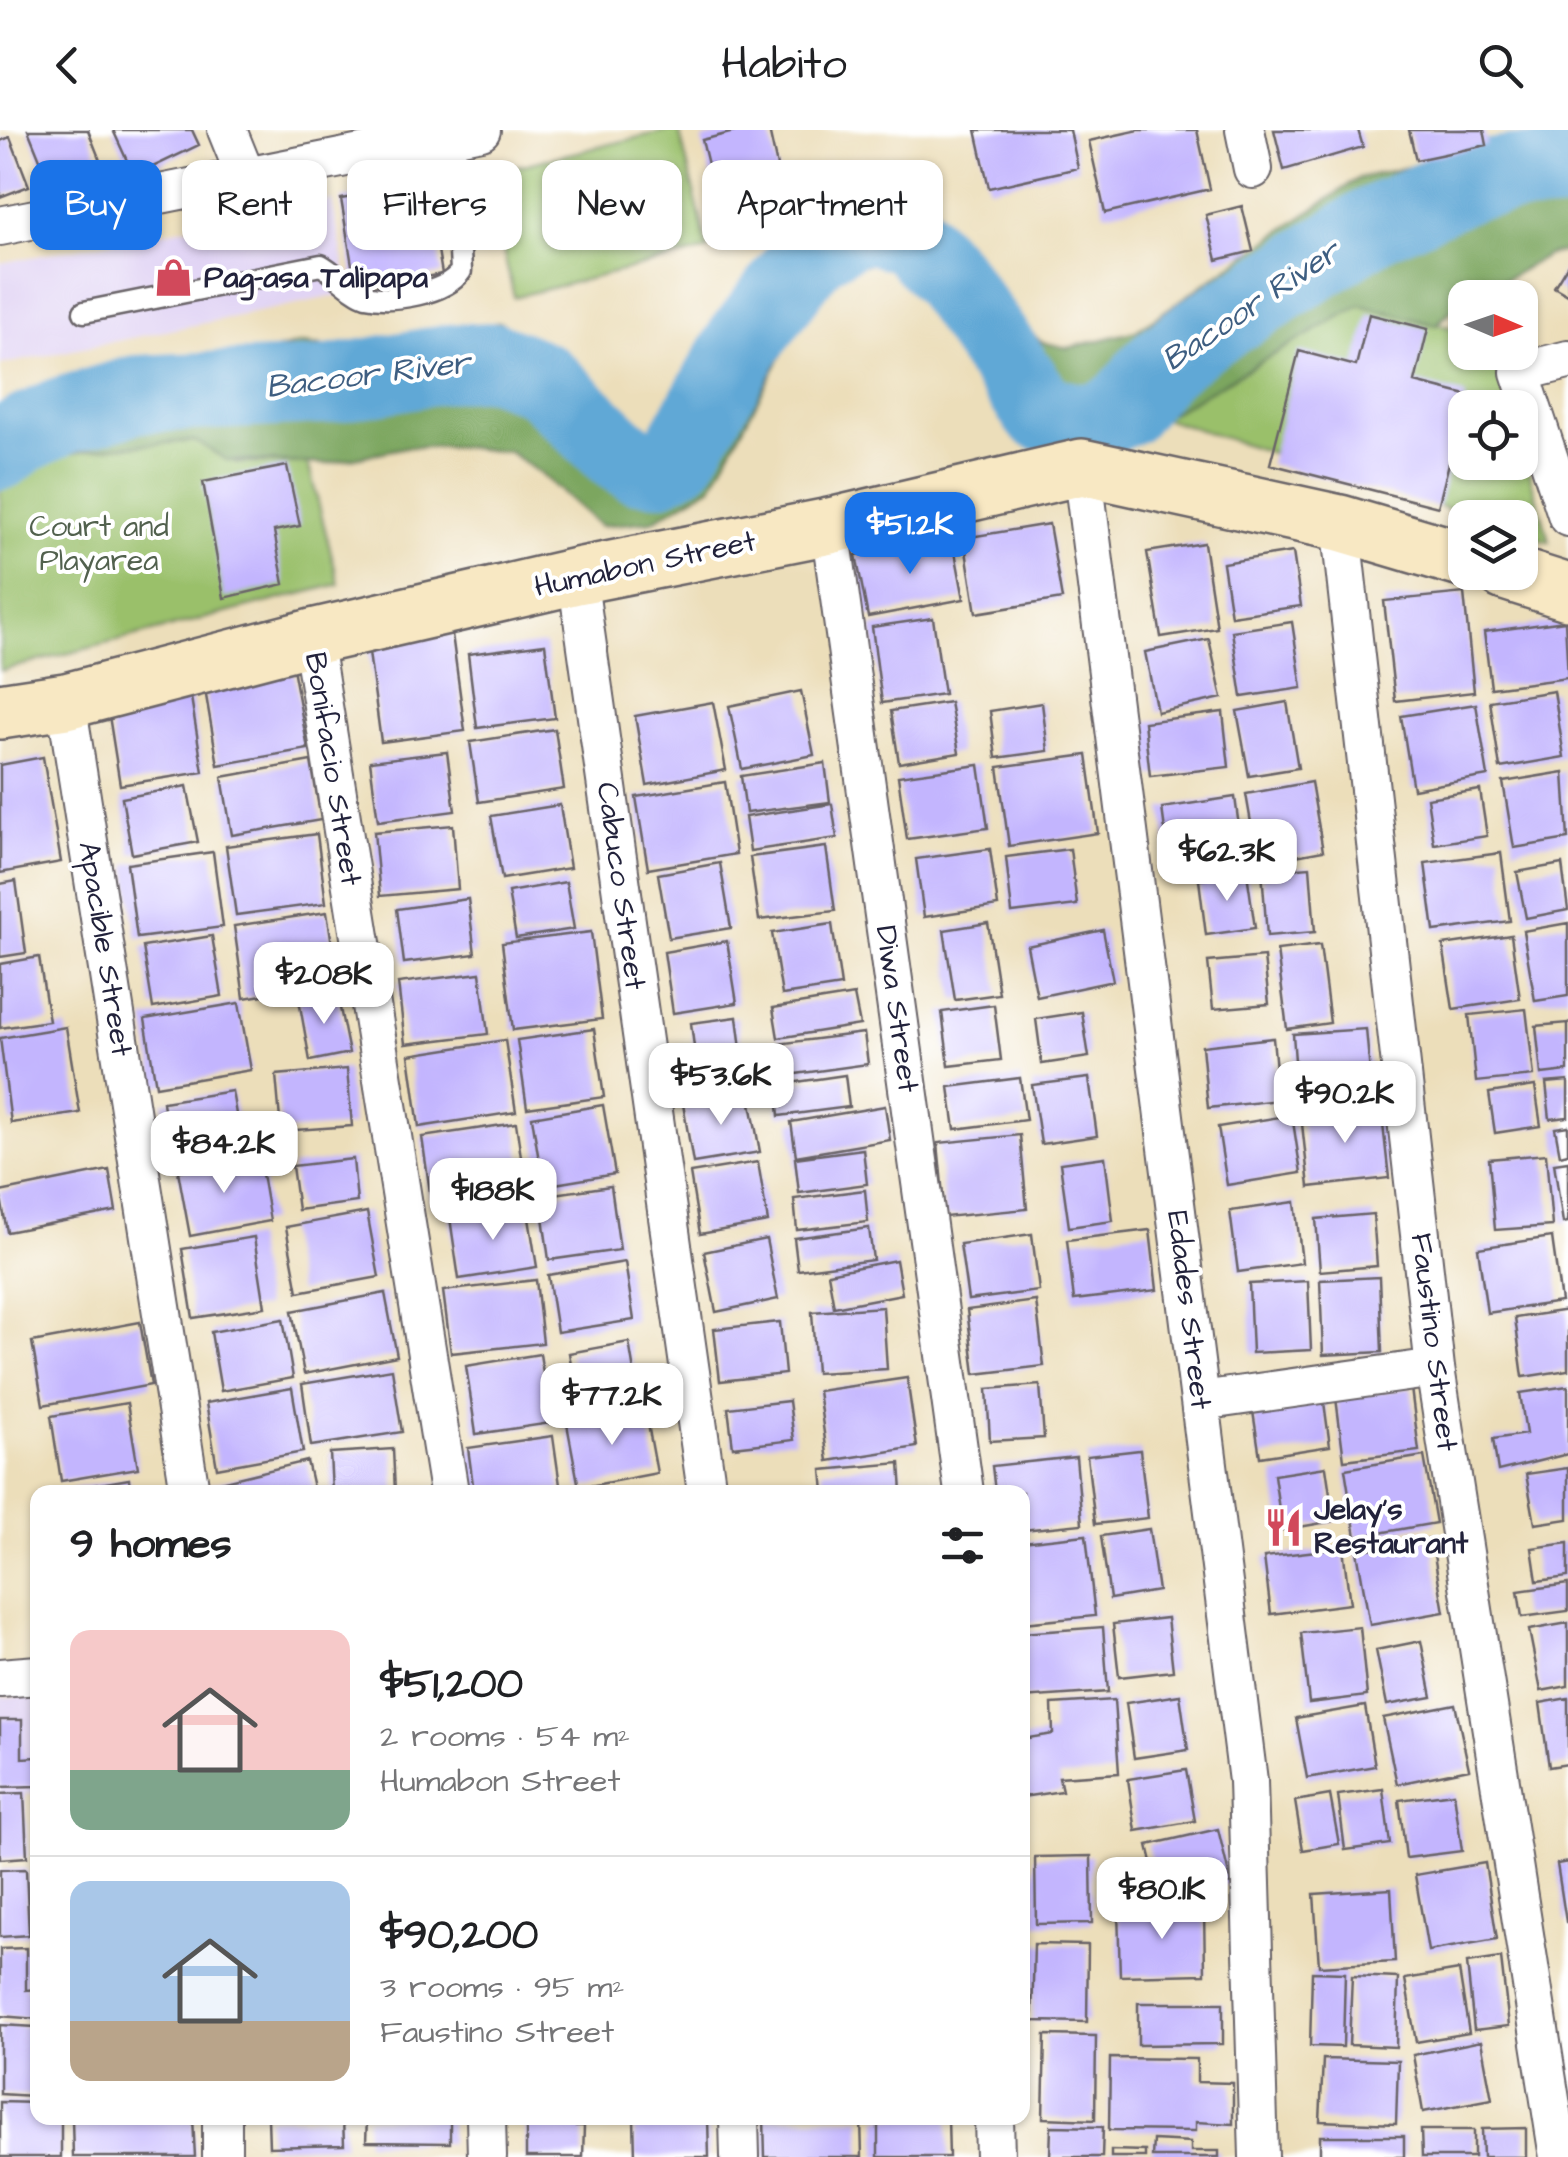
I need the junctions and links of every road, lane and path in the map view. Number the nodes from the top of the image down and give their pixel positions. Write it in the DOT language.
graph roads {
  1 [pos="227,130"];
  2 [pos="1245,130"];
  3 [pos="468,132"];
  4 [pos="239,160"];
  5 [pos="327,161"];
  6 [pos="1254,169"];
  7 [pos="182,190"];
  8 [pos="0,226"];
  9 [pos="84,312"];
  10 [pos="1568,360"];
  11 [pos="1082,467"];
  12 [pos="1568,517"];
  13 [pos="1340,523"];
  14 [pos="830,526"];
  15 [pos="1448,555"];
  16 [pos="577,576"];
  17 [pos="1538,582"];
  18 [pos="1568,592"];
  19 [pos="312,637"];
  20 [pos="66,701"];
  21 [pos="0,711"];
  22 [pos="1434,1368"];
  23 [pos="1200,1401"];
  24 [pos="189,1485"];
  25 [pos="448,1485"];
  26 [pos="706,1485"];
  27 [pos="963,1485"];
  28 [pos="30,1676"];
  29 [pos="0,1678"];
  30 [pos="222,2125"];
  31 [pos="486,2125"];
  32 [pos="739,2125"];
  33 [pos="994,2125"];
  34 [pos="1561,2141"];
  35 [pos="222,2157"];
  36 [pos="487,2157"];
  37 [pos="740,2157"];
  38 [pos="995,2157"];
  39 [pos="1259,2157"];
  1 -- 4 [label="street"];
  2 -- 6 [label="street"];
  3 -- 5 [label="street"];
  3 -- 9 [label="lane"];
  7 -- 8 [label="street"];
  10 -- 12 [label="street"];
  11 -- 13 [label="street, Humabon Street"];
  11 -- 14 [label="street, Humabon Street"];
  11 -- 23 [label="street, Edades Street"];
  13 -- 15 [label="street, Humabon Street"];
  13 -- 22 [label="street, Faustino Street"];
  14 -- 16 [label="street, Humabon Street"];
  14 -- 27 [label="street, Diwa Street"];
  16 -- 19 [label="street, Humabon Street"];
  16 -- 26 [label="street, Cabuco Street"];
  17 -- 18 [label="street"];
  19 -- 20 [label="street, Humabon Street"];
  19 -- 25 [label="street, Bonifacio Street"];
  20 -- 21 [label="street, Humabon Street"];
  20 -- 24 [label="street, Apacible Street"];
  22 -- 23 [label="street"];
  22 -- 34 [label="street, Faustino Street"];
  23 -- 39 [label="street, Edades Street"];
  28 -- 29 [label="street"];
  30 -- 35 [label="street"];
  31 -- 36 [label="street"];
  32 -- 37 [label="street"];
  33 -- 38 [label="street"];
}
